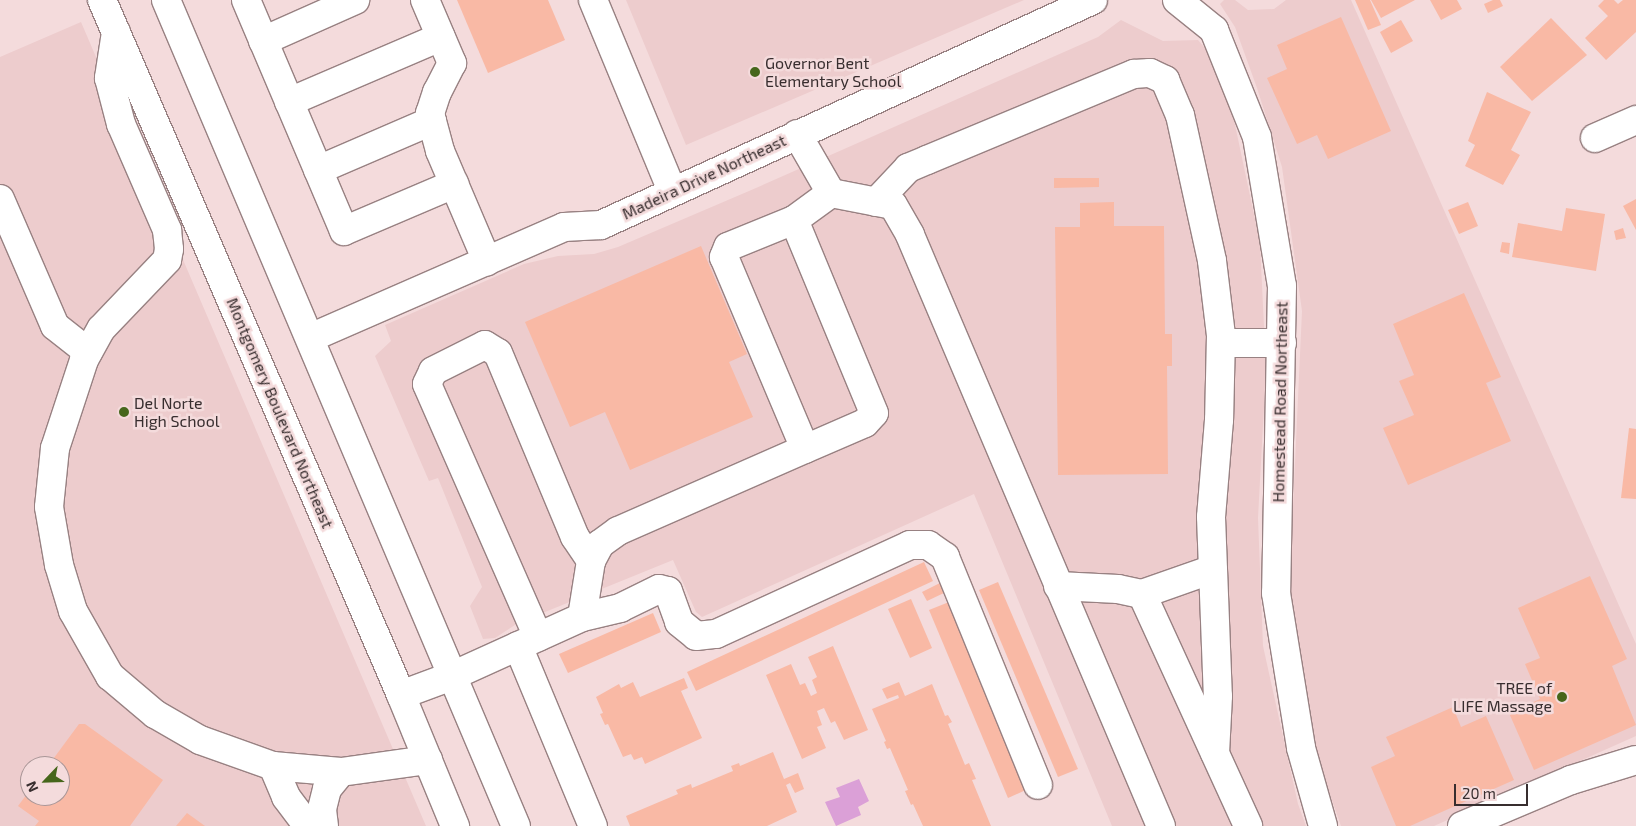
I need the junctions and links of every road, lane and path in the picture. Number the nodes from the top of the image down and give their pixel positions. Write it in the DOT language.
graph roads {
  1 [pos="102,0"];
  2 [pos="166,0"];
  3 [pos="246,0"];
  4 [pos="355,0"];
  5 [pos="424,0"];
  6 [pos="593,0"];
  7 [pos="1093,0"];
  8 [pos="1177,0"];
  9 [pos="116,32"];
  10 [pos="441,37"];
  11 [pos="263,41"];
  12 [pos="289,102"];
  13 [pos="1636,120"];
  14 [pos="432,121"];
  15 [pos="798,134"];
  16 [pos="1595,138"];
  17 [pos="318,170"];
  18 [pos="454,184"];
  19 [pos="672,191"];
  20 [pos="831,193"];
  21 [pos="0,199"];
  22 [pos="876,202"];
  23 [pos="794,220"];
  24 [pos="486,261"];
  25 [pos="310,338"];
  26 [pos="1221,343"];
  27 [pos="1282,343"];
  28 [pos="88,352"];
  29 [pos="805,449"];
  30 [pos="592,561"];
  31 [pos="1213,569"];
  32 [pos="1058,586"];
  33 [pos="1142,594"];
  34 [pos="582,617"];
  35 [pos="528,642"];
  36 [pos="452,676"];
  37 [pos="401,695"];
  38 [pos="1215,753"];
  39 [pos="428,760"];
  40 [pos="1636,760"];
  41 [pos="274,766"];
  42 [pos="341,772"];
  43 [pos="1038,785"];
  44 [pos="308,826"];
  45 [pos="324,826"];
  46 [pos="455,826"];
  47 [pos="516,826"];
  48 [pos="592,826"];
  49 [pos="1161,826"];
  50 [pos="1248,826"];
  51 [pos="1323,826"];
  52 [pos="1462,826"];
  1 -- 9 [label="street, Montgomery Boulevard Northeast"];
  2 -- 25 [label="street"];
  3 -- 11 [label="street"];
  4 -- 11 [label="street"];
  5 -- 10 [label="street"];
  6 -- 19 [label="street"];
  7 -- 15 [label="street, Madeira Drive Northeast"];
  8 -- 27 [label="street, Homestead Road Northeast"];
  9 -- 28 [label="street"];
  9 -- 37 [label="street, Montgomery Boulevard Northeast"];
  10 -- 12 [label="street"];
  10 -- 14 [label="street"];
  11 -- 12 [label="street"];
  12 -- 17 [label="street"];
  13 -- 16 [label="street"];
  14 -- 17 [label="street"];
  14 -- 18 [label="street"];
  15 -- 19 [label="street, Madeira Drive Northeast"];
  15 -- 20 [label="street"];
  17 -- 18 [label="street"];
  18 -- 24 [label="street"];
  19 -- 24 [label="street, Madeira Drive Northeast"];
  20 -- 22 [label="street"];
  20 -- 23 [label="street"];
  21 -- 28 [label="street"];
  22 -- 26 [label="street"];
  22 -- 32 [label="street"];
  23 -- 29 [label="street"];
  23 -- 29 [label="street"];
  24 -- 25 [label="street, Madeira Drive Northeast"];
  25 -- 36 [label="street"];
  26 -- 27 [label="street"];
  26 -- 31 [label="street"];
  27 -- 51 [label="street, Homestead Road Northeast"];
  28 -- 41 [label="street"];
  29 -- 30 [label="street"];
  30 -- 34 [label="street"];
  30 -- 35 [label="street"];
  31 -- 33 [label="street"];
  31 -- 38 [label="street"];
  32 -- 33 [label="street"];
  32 -- 49 [label="street"];
  33 -- 38 [label="street"];
  34 -- 35 [label="street"];
  34 -- 43 [label="street"];
  35 -- 36 [label="street"];
  35 -- 48 [label="street"];
  36 -- 37 [label="street"];
  36 -- 47 [label="street"];
  37 -- 39 [label="street, Montgomery Boulevard Northeast"];
  38 -- 50 [label="street"];
  39 -- 42 [label="street"];
  39 -- 46 [label="street, Montgomery Boulevard Northeast"];
  40 -- 52 [label="street"];
  41 -- 42 [label="street"];
  41 -- 44 [label="street"];
  42 -- 45 [label="street"];
}
